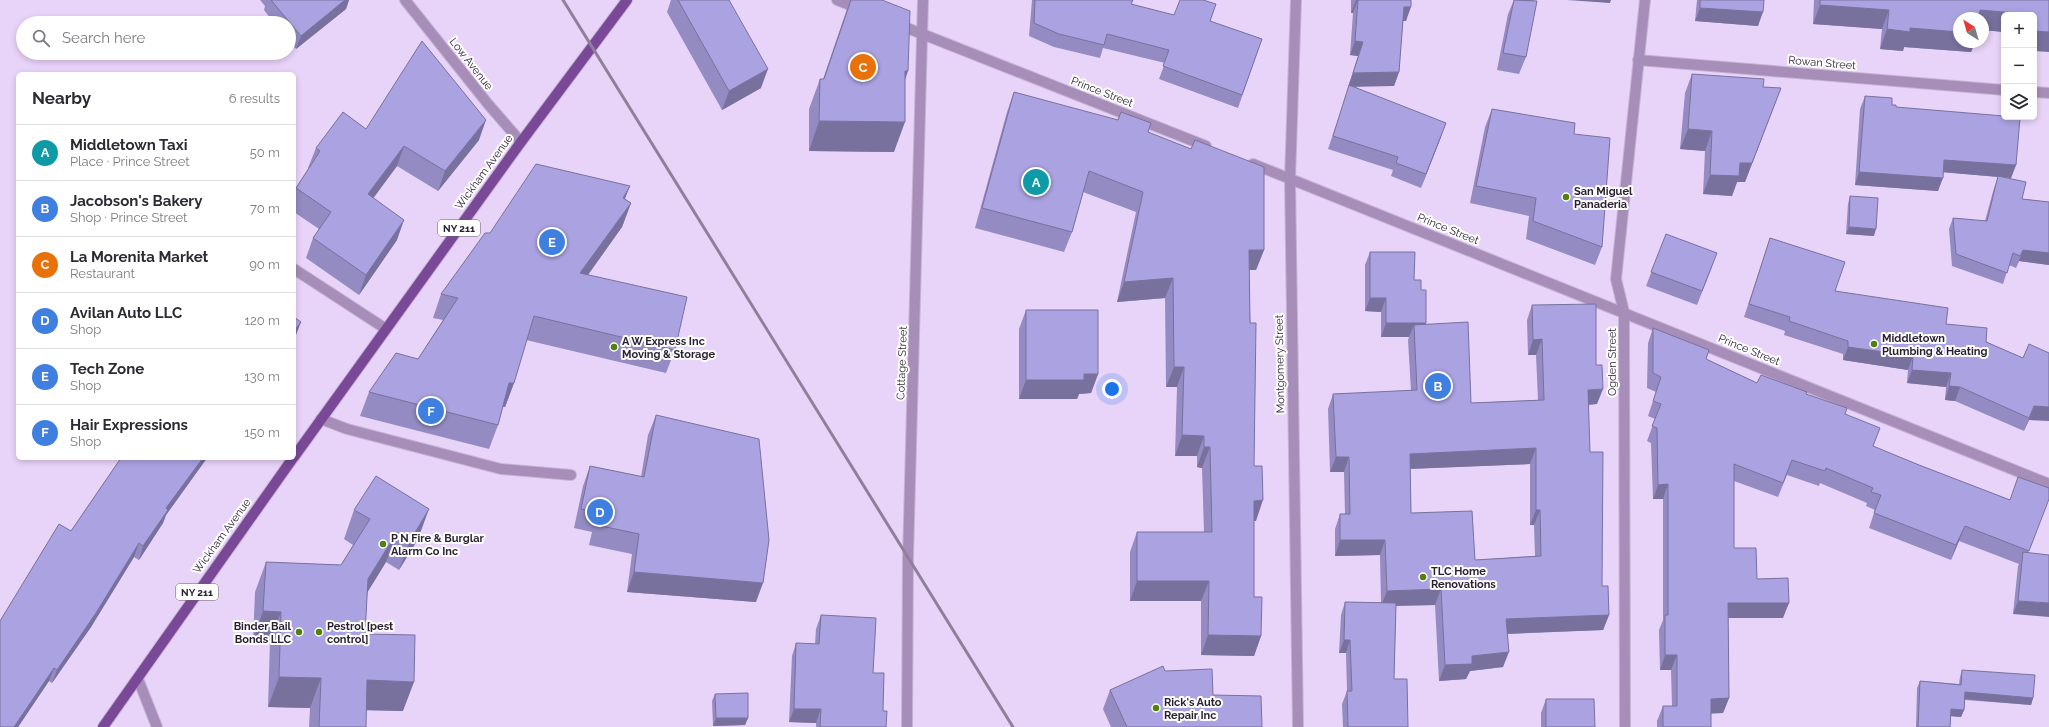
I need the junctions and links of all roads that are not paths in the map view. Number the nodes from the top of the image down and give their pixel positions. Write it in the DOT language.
graph roads {
  1 [pos="405,0"];
  2 [pos="627,0"];
  3 [pos="837,0"];
  4 [pos="923,0"];
  5 [pos="1296,0"];
  6 [pos="1645,0"];
  7 [pos="873,14"];
  8 [pos="887,20"];
  9 [pos="923,35"];
  10 [pos="1638,60"];
  11 [pos="2001,90"];
  12 [pos="2037,92"];
  13 [pos="2049,93"];
  14 [pos="521,142"];
  15 [pos="1216,150"];
  16 [pos="1246,162"];
  17 [pos="1290,179"];
  18 [pos="296,270"];
  19 [pos="1624,312"];
  20 [pos="386,329"];
  21 [pos="322,418"];
  22 [pos="296,454"];
  23 [pos="292,460"];
  24 [pos="571,475"];
  25 [pos="2049,484"];
  26 [pos="138,679"];
  27 [pos="103,727"];
  28 [pos="157,727"];
  29 [pos="907,727"];
  30 [pos="1298,727"];
  31 [pos="1625,727"];
  1 -- 14 [label="street, Low Avenue"];
  2 -- 14 [label="main road, Wickham Avenue / NY 211"];
  3 -- 7 [label="street"];
  4 -- 9 [label="street, Cottage Street"];
  5 -- 17 [label="street, Montgomery Street"];
  6 -- 10 [label="street, Ogden Street"];
  8 -- 9 [label="street, Prince Street"];
  9 -- 15 [label="street, Prince Street"];
  9 -- 29 [label="street, Cottage Street"];
  10 -- 11 [label="street, Rowan Street"];
  10 -- 19 [label="street, Ogden Street"];
  12 -- 13 [label="street"];
  14 -- 20 [label="main road, Wickham Avenue / NY 211"];
  16 -- 17 [label="street, Prince Street"];
  17 -- 19 [label="street, Prince Street"];
  17 -- 30 [label="street, Montgomery Street"];
  18 -- 20 [label="street"];
  19 -- 25 [label="street, Prince Street"];
  19 -- 31 [label="street, Ogden Street"];
  20 -- 21 [label="main road, Wickham Avenue / NY 211"];
  21 -- 22 [label="main road, Wickham Avenue / NY 211"];
  21 -- 24 [label="street"];
  23 -- 26 [label="main road, Wickham Avenue / NY 211"];
  26 -- 27 [label="main road, Wickham Avenue / NY 211"];
  26 -- 28 [label="street"];
}
